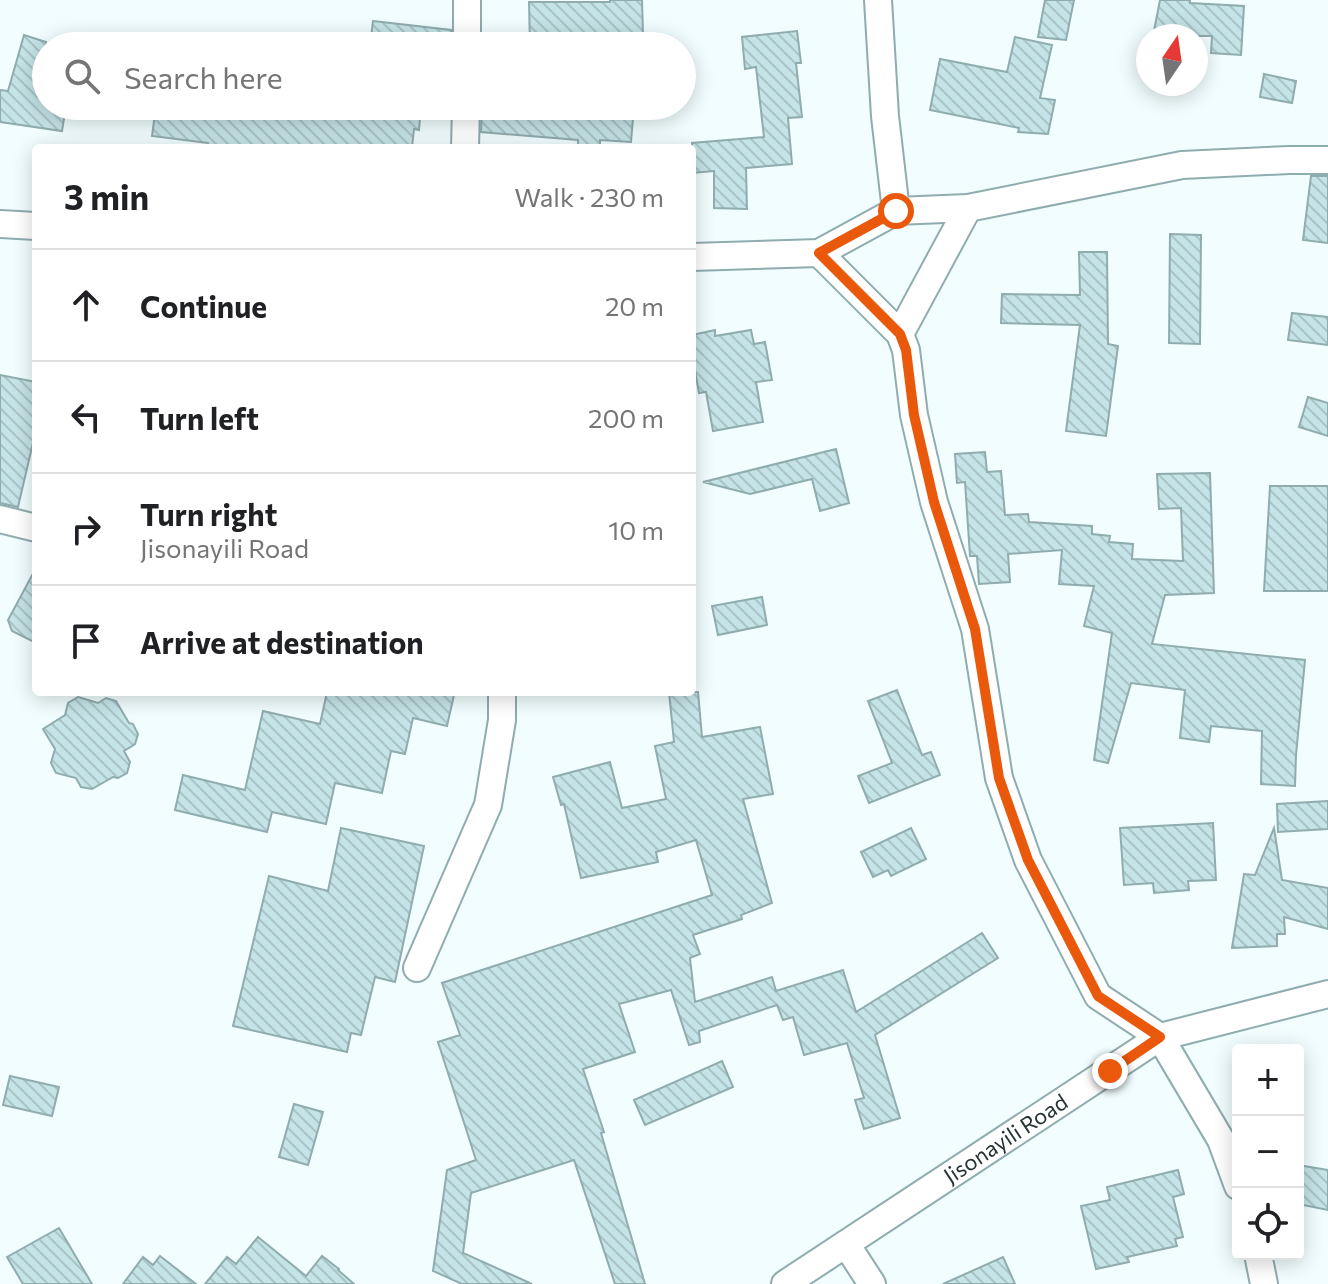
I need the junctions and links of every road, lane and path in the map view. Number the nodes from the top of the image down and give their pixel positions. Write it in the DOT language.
graph roads {
  1 [pos="467,0"];
  2 [pos="878,0"];
  3 [pos="467,32"];
  4 [pos="466,120"];
  5 [pos="465,144"];
  6 [pos="1328,160"];
  7 [pos="968,208"];
  8 [pos="896,211"];
  9 [pos="0,224"];
  10 [pos="32,226"];
  11 [pos="819,253"];
  12 [pos="696,257"];
  13 [pos="900,334"];
  14 [pos="0,519"];
  15 [pos="32,527"];
  16 [pos="502,696"];
  17 [pos="417,968"];
  18 [pos="1328,994"];
  19 [pos="1160,1037"];
  20 [pos="1232,1170"];
  21 [pos="846,1244"];
  22 [pos="1259,1260"];
  23 [pos="785,1284"];
  24 [pos="872,1284"];
  25 [pos="1264,1284"];
  1 -- 3 [label="street"];
  2 -- 8 [label="street"];
  4 -- 5 [label="street"];
  6 -- 7 [label="street"];
  7 -- 8 [label="street"];
  7 -- 13 [label="street"];
  8 -- 11 [label="street"];
  9 -- 10 [label="street"];
  11 -- 12 [label="street"];
  11 -- 13 [label="street"];
  13 -- 19 [label="street"];
  14 -- 15 [label="street"];
  16 -- 17 [label="street"];
  18 -- 19 [label="street, Jisonayili Road"];
  19 -- 20 [label="street"];
  19 -- 21 [label="street, Jisonayili Road"];
  21 -- 23 [label="street, Jisonayili Road"];
  21 -- 24 [label="street"];
  22 -- 25 [label="street"];
}
